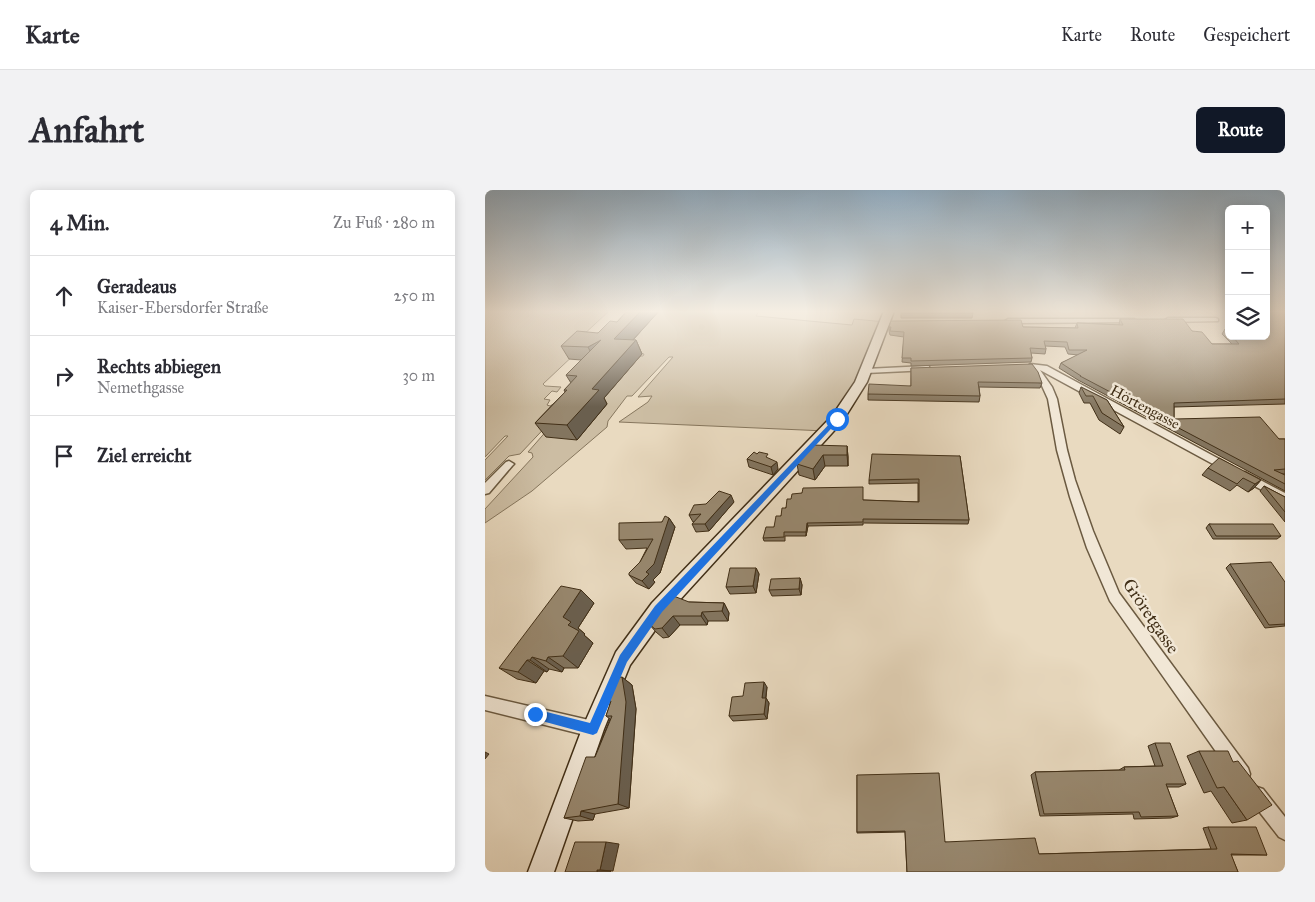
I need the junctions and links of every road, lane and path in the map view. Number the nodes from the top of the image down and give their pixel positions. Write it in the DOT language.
graph roads {
  1 [pos="878,343"];
  2 [pos="1029,366"];
  3 [pos="935,368"];
  4 [pos="866,371"];
  5 [pos="509,464"];
  6 [pos="485,490"];
  7 [pos="1285,498"];
  8 [pos="485,703"];
  9 [pos="593,729"];
  10 [pos="1285,831"];
  11 [pos="541,872"];
  1 -- 4 [label="main road"];
  2 -- 7 [label="street, Hörtengasse"];
  2 -- 10 [label="street, Gröretgasse"];
  3 -- 4 [label="street"];
  4 -- 9 [label="main road"];
  5 -- 6 [label="street"];
  8 -- 9 [label="street"];
  9 -- 11 [label="main road"];
}
